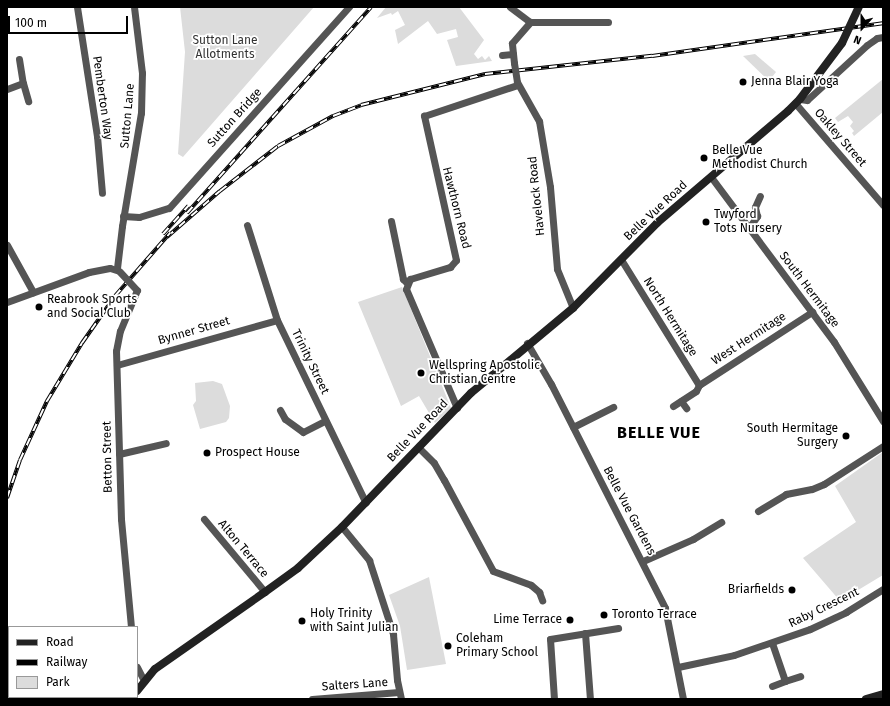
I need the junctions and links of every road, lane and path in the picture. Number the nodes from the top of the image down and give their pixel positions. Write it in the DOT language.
graph roads {
  1 [pos="77,7"];
  2 [pos="134,7"];
  3 [pos="349,7"];
  4 [pos="510,7"];
  5 [pos="859,7"];
  6 [pos="530,22"];
  7 [pos="608,22"];
  8 [pos="883,37"];
  9 [pos="502,54"];
  10 [pos="513,54"];
  11 [pos="19,59"];
  12 [pos="24,83"];
  13 [pos="517,84"];
  14 [pos="7,89"];
  15 [pos="28,101"];
  16 [pos="798,101"];
  17 [pos="710,177"];
  18 [pos="102,193"];
  19 [pos="760,196"];
  20 [pos="883,205"];
  21 [pos="123,216"];
  22 [pos="391,220"];
  23 [pos="247,225"];
  24 [pos="748,228"];
  25 [pos="7,245"];
  26 [pos="622,261"];
  27 [pos="116,269"];
  28 [pos="407,283"];
  29 [pos="33,292"];
  30 [pos="7,302"];
  31 [pos="573,308"];
  32 [pos="812,312"];
  33 [pos="277,320"];
  34 [pos="527,343"];
  35 [pos="118,365"];
  36 [pos="699,385"];
  37 [pos="681,401"];
  38 [pos="673,406"];
  39 [pos="613,407"];
  40 [pos="458,408"];
  41 [pos="686,408"];
  42 [pos="280,410"];
  43 [pos="325,421"];
  44 [pos="883,421"];
  45 [pos="573,427"];
  46 [pos="166,443"];
  47 [pos="883,446"];
  48 [pos="419,448"];
  49 [pos="119,454"];
  50 [pos="366,503"];
  51 [pos="758,511"];
  52 [pos="204,519"];
  53 [pos="721,522"];
  54 [pos="342,527"];
  55 [pos="643,561"];
  56 [pos="883,589"];
  57 [pos="265,592"];
  58 [pos="542,600"];
  59 [pos="131,626"];
  60 [pos="618,628"];
  61 [pos="585,633"];
  62 [pos="772,643"];
  63 [pos="678,667"];
  64 [pos="138,672"];
  65 [pos="800,676"];
  66 [pos="144,681"];
  67 [pos="785,681"];
  68 [pos="772,686"];
  69 [pos="138,690"];
  70 [pos="883,694"];
  71 [pos="400,696"];
  72 [pos="312,699"];
  73 [pos="554,699"];
  74 [pos="590,699"];
  75 [pos="683,699"];
  76 [pos="866,699"];
  1 -- 18 [label="street, Pemberton Way"];
  2 -- 21 [label="street, Sutton Lane"];
  3 -- 21 [label="street, Sutton Bridge"];
  4 -- 6 [label="street"];
  5 -- 16 [label="street, Belle Vue Road, bridge"];
  6 -- 7 [label="street"];
  6 -- 10 [label="street"];
  8 -- 16 [label="street"];
  9 -- 10 [label="street"];
  10 -- 13 [label="street, bridge"];
  11 -- 12 [label="street"];
  12 -- 14 [label="street"];
  12 -- 15 [label="street"];
  13 -- 28 [label="street, Hawthorn Road"];
  13 -- 31 [label="street, Havelock Road"];
  16 -- 17 [label="street, Belle Vue Road"];
  16 -- 20 [label="street, Oakley Street"];
  17 -- 24 [label="street, South Hermitage"];
  17 -- 26 [label="street, Belle Vue Road"];
  19 -- 24 [label="street"];
  21 -- 27 [label="street, Sutton Lane"];
  22 -- 28 [label="street"];
  23 -- 33 [label="street, Trinity Street"];
  24 -- 32 [label="street, South Hermitage"];
  25 -- 29 [label="street"];
  26 -- 31 [label="street, Belle Vue Road"];
  26 -- 36 [label="street, North Hermitage"];
  27 -- 29 [label="street"];
  27 -- 35 [label="street, Betton Street, bridge"];
  28 -- 40 [label="street"];
  29 -- 30 [label="street"];
  31 -- 34 [label="street, Belle Vue Road"];
  32 -- 36 [label="street, West Hermitage"];
  32 -- 44 [label="street, South Hermitage"];
  33 -- 35 [label="street, Bynner Street"];
  33 -- 43 [label="street, Trinity Street"];
  34 -- 40 [label="street, Belle Vue Road"];
  34 -- 45 [label="street, Belle Vue Gardens"];
  35 -- 49 [label="street, Betton Street"];
  36 -- 37 [label="street, West Hermitage"];
  37 -- 38 [label="street, West Hermitage"];
  37 -- 41 [label="street"];
  39 -- 45 [label="street"];
  40 -- 48 [label="street, Belle Vue Road"];
  42 -- 43 [label="street"];
  43 -- 50 [label="street, Trinity Street"];
  45 -- 55 [label="street, Belle Vue Gardens"];
  46 -- 49 [label="street"];
  47 -- 51 [label="street"];
  48 -- 50 [label="street, Belle Vue Road"];
  48 -- 58 [label="street"];
  49 -- 59 [label="street, Betton Street"];
  50 -- 54 [label="street, Belle Vue Road"];
  52 -- 57 [label="street, Alton Terrace"];
  53 -- 55 [label="street"];
  54 -- 57 [label="street, Belle Vue Road"];
  54 -- 71 [label="street"];
  55 -- 63 [label="street, Belle Vue Gardens"];
  56 -- 62 [label="street, Raby Crescent"];
  57 -- 66 [label="street, Belle Vue Road"];
  60 -- 61 [label="street"];
  61 -- 73 [label="street"];
  61 -- 74 [label="street"];
  62 -- 63 [label="street, Raby Crescent"];
  62 -- 67 [label="street"];
  63 -- 75 [label="street, Belle Vue Gardens"];
  64 -- 66 [label="street"];
  65 -- 67 [label="street"];
  66 -- 69 [label="street, Belle Vue Road"];
  67 -- 68 [label="street"];
  70 -- 76 [label="street"];
  71 -- 72 [label="street, Salters Lane"];
}
